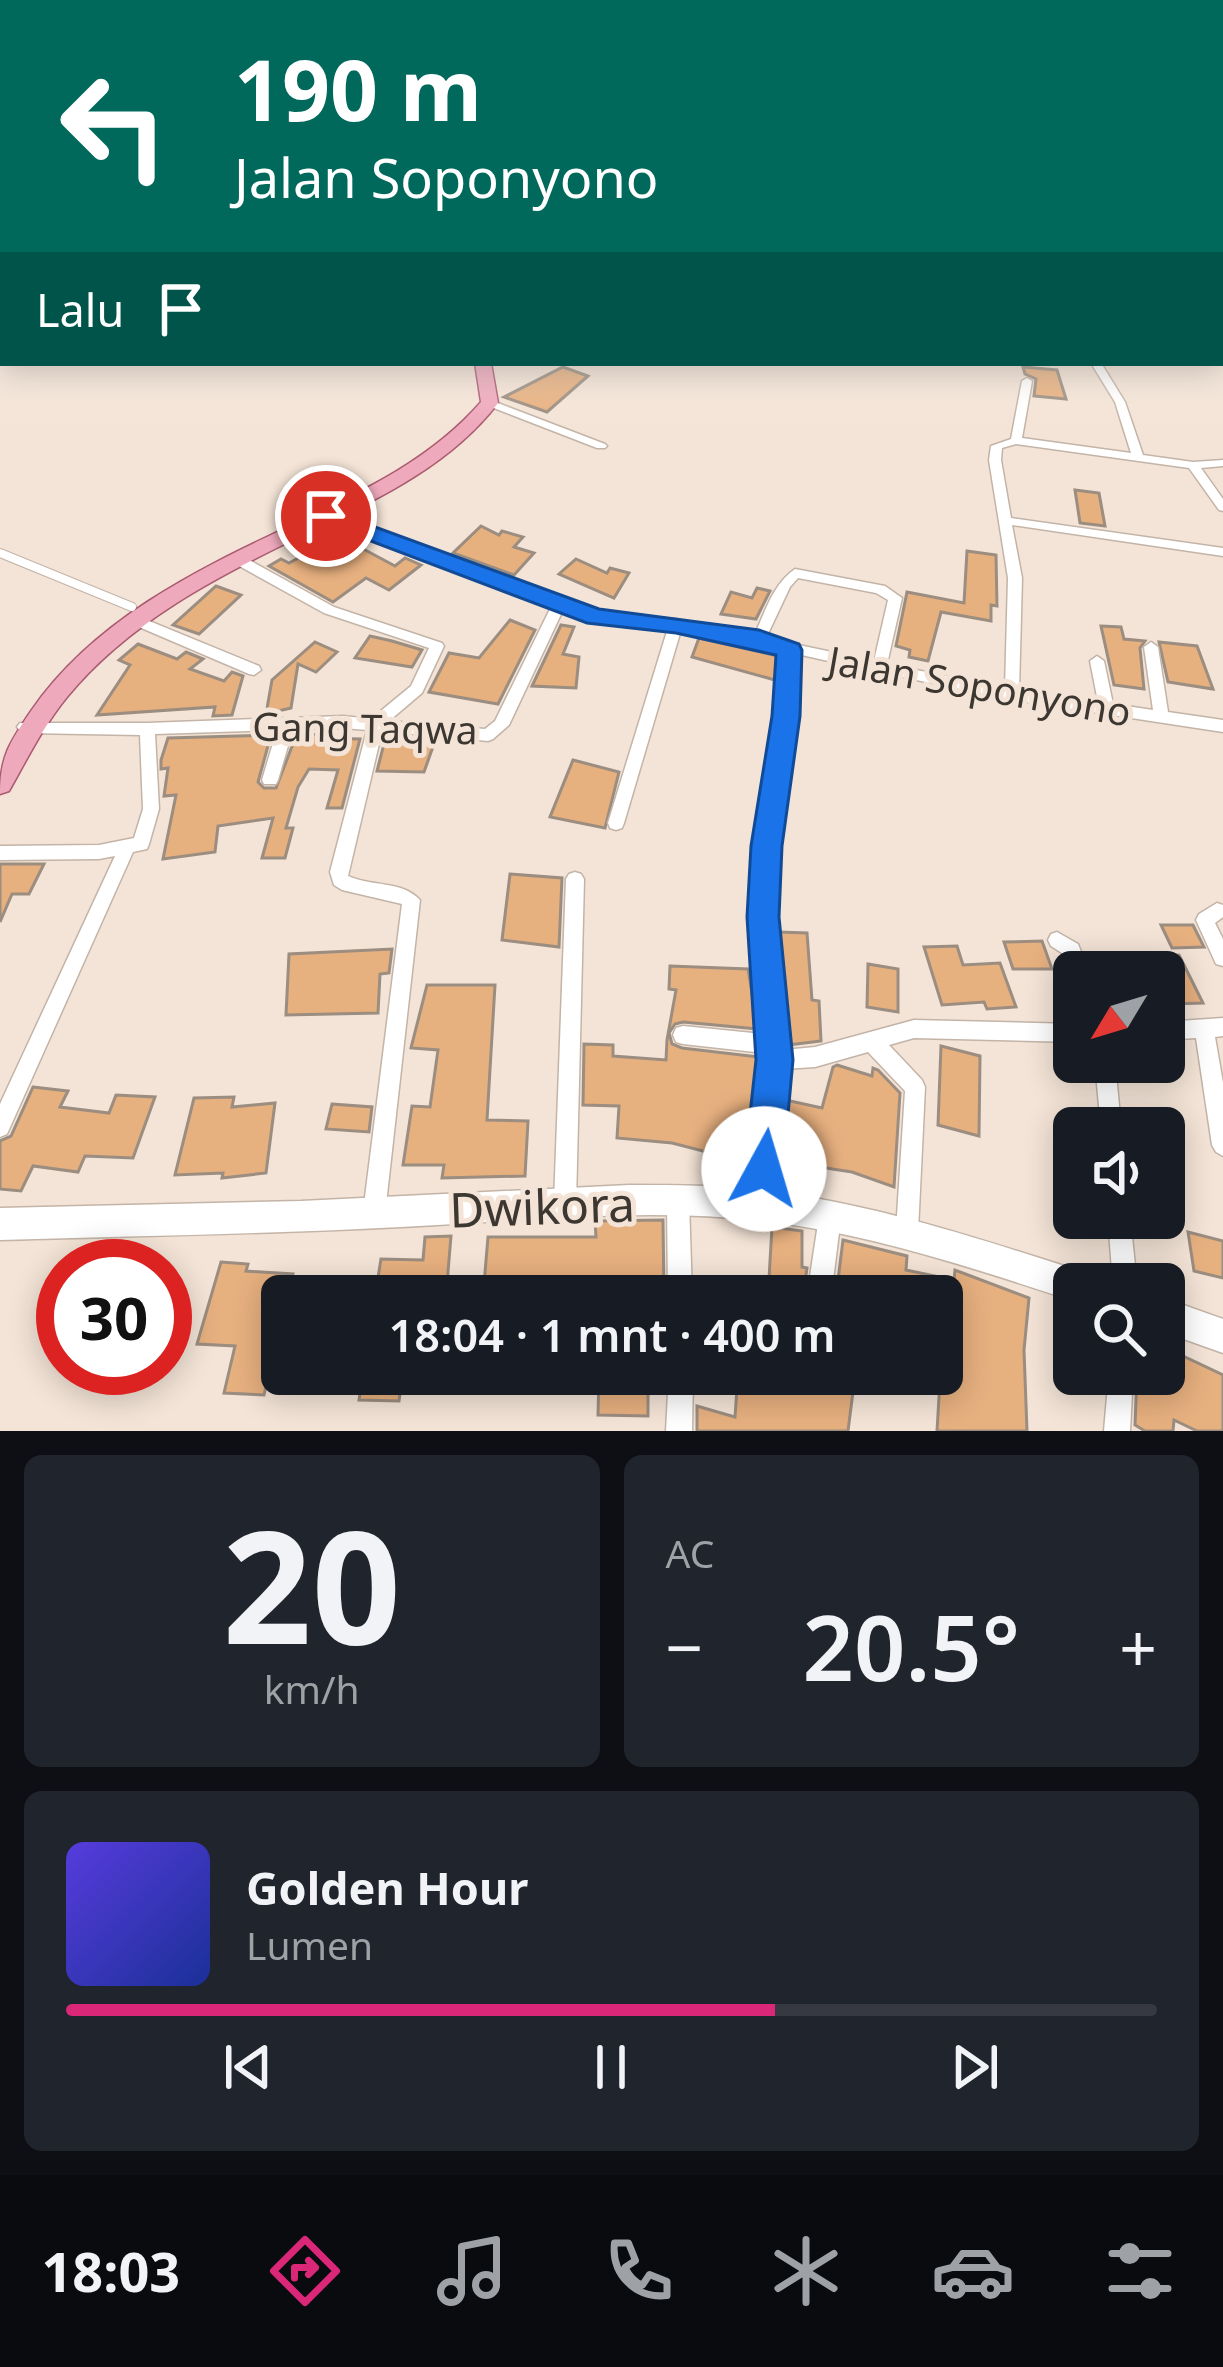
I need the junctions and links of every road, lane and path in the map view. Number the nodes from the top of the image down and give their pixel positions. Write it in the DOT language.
graph roads {
  1 [pos="469,366"];
  2 [pos="484,366"];
  3 [pos="1098,366"];
  4 [pos="1027,381"];
  5 [pos="490,403"];
  6 [pos="1016,441"];
  7 [pos="601,446"];
  8 [pos="1138,457"];
  9 [pos="1223,463"];
  10 [pos="1193,465"];
  11 [pos="1223,507"];
  12 [pos="326,516"];
  13 [pos="1007,521"];
  14 [pos="1223,552"];
  15 [pos="0,553"];
  16 [pos="237,560"];
  17 [pos="559,605"];
  18 [pos="134,614"];
  19 [pos="676,625"];
  20 [pos="759,639"];
  21 [pos="1151,646"];
  22 [pos="790,650"];
  23 [pos="1097,661"];
  24 [pos="879,669"];
  25 [pos="254,670"];
  26 [pos="1012,695"];
  27 [pos="1107,709"];
  28 [pos="1161,717"];
  29 [pos="287,723"];
  30 [pos="376,723"];
  31 [pos="1223,726"];
  32 [pos="147,730"];
  33 [pos="13,749"];
  34 [pos="270,780"];
  35 [pos="0,784"];
  36 [pos="616,824"];
  37 [pos="126,850"];
  38 [pos="0,854"];
  39 [pos="575,879"];
  40 [pos="1217,911"];
  41 [pos="1058,940"];
  42 [pos="1072,951"];
  43 [pos="1223,958"];
  44 [pos="1214,1028"];
  45 [pos="1053,1032"];
  46 [pos="683,1035"];
  47 [pos="872,1042"];
  48 [pos="774,1052"];
  49 [pos="0,1127"];
  50 [pos="1223,1145"];
  51 [pos="678,1201"];
  52 [pos="565,1203"];
  53 [pos="760,1205"];
  54 [pos="374,1213"];
  55 [pos="830,1217"];
  56 [pos="0,1224"];
  57 [pos="907,1232"];
  58 [pos="680,1275"];
  59 [pos="823,1275"];
  60 [pos="1053,1278"];
  61 [pos="1185,1322"];
  62 [pos="1223,1336"];
  63 [pos="680,1395"];
  64 [pos="1120,1395"];
  65 [pos="679,1431"];
  66 [pos="1118,1431"];
  1 -- 18 [label="main road"];
  2 -- 5 [label="main road"];
  3 -- 8 [label="street"];
  4 -- 6 [label="street"];
  5 -- 7 [label="street"];
  5 -- 12 [label="main road"];
  6 -- 8 [label="street"];
  6 -- 13 [label="street"];
  8 -- 10 [label="street"];
  9 -- 10 [label="street"];
  10 -- 11 [label="street"];
  12 -- 16 [label="main road"];
  12 -- 17 [label="street, Jalan Soponyono"];
  13 -- 14 [label="street"];
  13 -- 26 [label="street"];
  15 -- 18 [label="lane"];
  16 -- 18 [label="main road"];
  16 -- 30 [label="street"];
  17 -- 19 [label="street, Jalan Soponyono"];
  17 -- 30 [label="street, Gang Taqwa"];
  18 -- 25 [label="street"];
  18 -- 33 [label="main road"];
  19 -- 20 [label="street, Jalan Soponyono"];
  19 -- 36 [label="street"];
  20 -- 22 [label="street, Jalan Soponyono"];
  20 -- 24 [label="street"];
  21 -- 28 [label="street"];
  22 -- 24 [label="street, Jalan Soponyono"];
  22 -- 48 [label="street"];
  23 -- 27 [label="street"];
  24 -- 26 [label="street, Jalan Soponyono"];
  26 -- 27 [label="street, Jalan Soponyono"];
  27 -- 28 [label="street, Jalan Soponyono"];
  28 -- 31 [label="street, Jalan Soponyono"];
  29 -- 30 [label="street, Gang Taqwa"];
  29 -- 32 [label="street, Gang Taqwa"];
  29 -- 34 [label="street"];
  30 -- 54 [label="street"];
  32 -- 33 [label="street, Gang Taqwa"];
  32 -- 37 [label="street"];
  33 -- 35 [label="main road"];
  37 -- 38 [label="street"];
  37 -- 49 [label="street"];
  39 -- 52 [label="street"];
  40 -- 43 [label="street"];
  41 -- 42 [label="street"];
  44 -- 50 [label="street"];
  45 -- 47 [label="street"];
  46 -- 48 [label="street"];
  47 -- 48 [label="street"];
  47 -- 57 [label="street"];
  48 -- 53 [label="street"];
  51 -- 52 [label="street, Dwikora"];
  51 -- 53 [label="street, Dwikora"];
  51 -- 58 [label="street"];
  52 -- 54 [label="street, Dwikora"];
  53 -- 55 [label="street, Dwikora"];
  54 -- 56 [label="street, Dwikora"];
  55 -- 57 [label="street, Dwikora"];
  55 -- 59 [label="street"];
  57 -- 60 [label="street, Dwikora"];
  61 -- 62 [label="street"];
  63 -- 65 [label="street"];
  64 -- 66 [label="street"];
}
